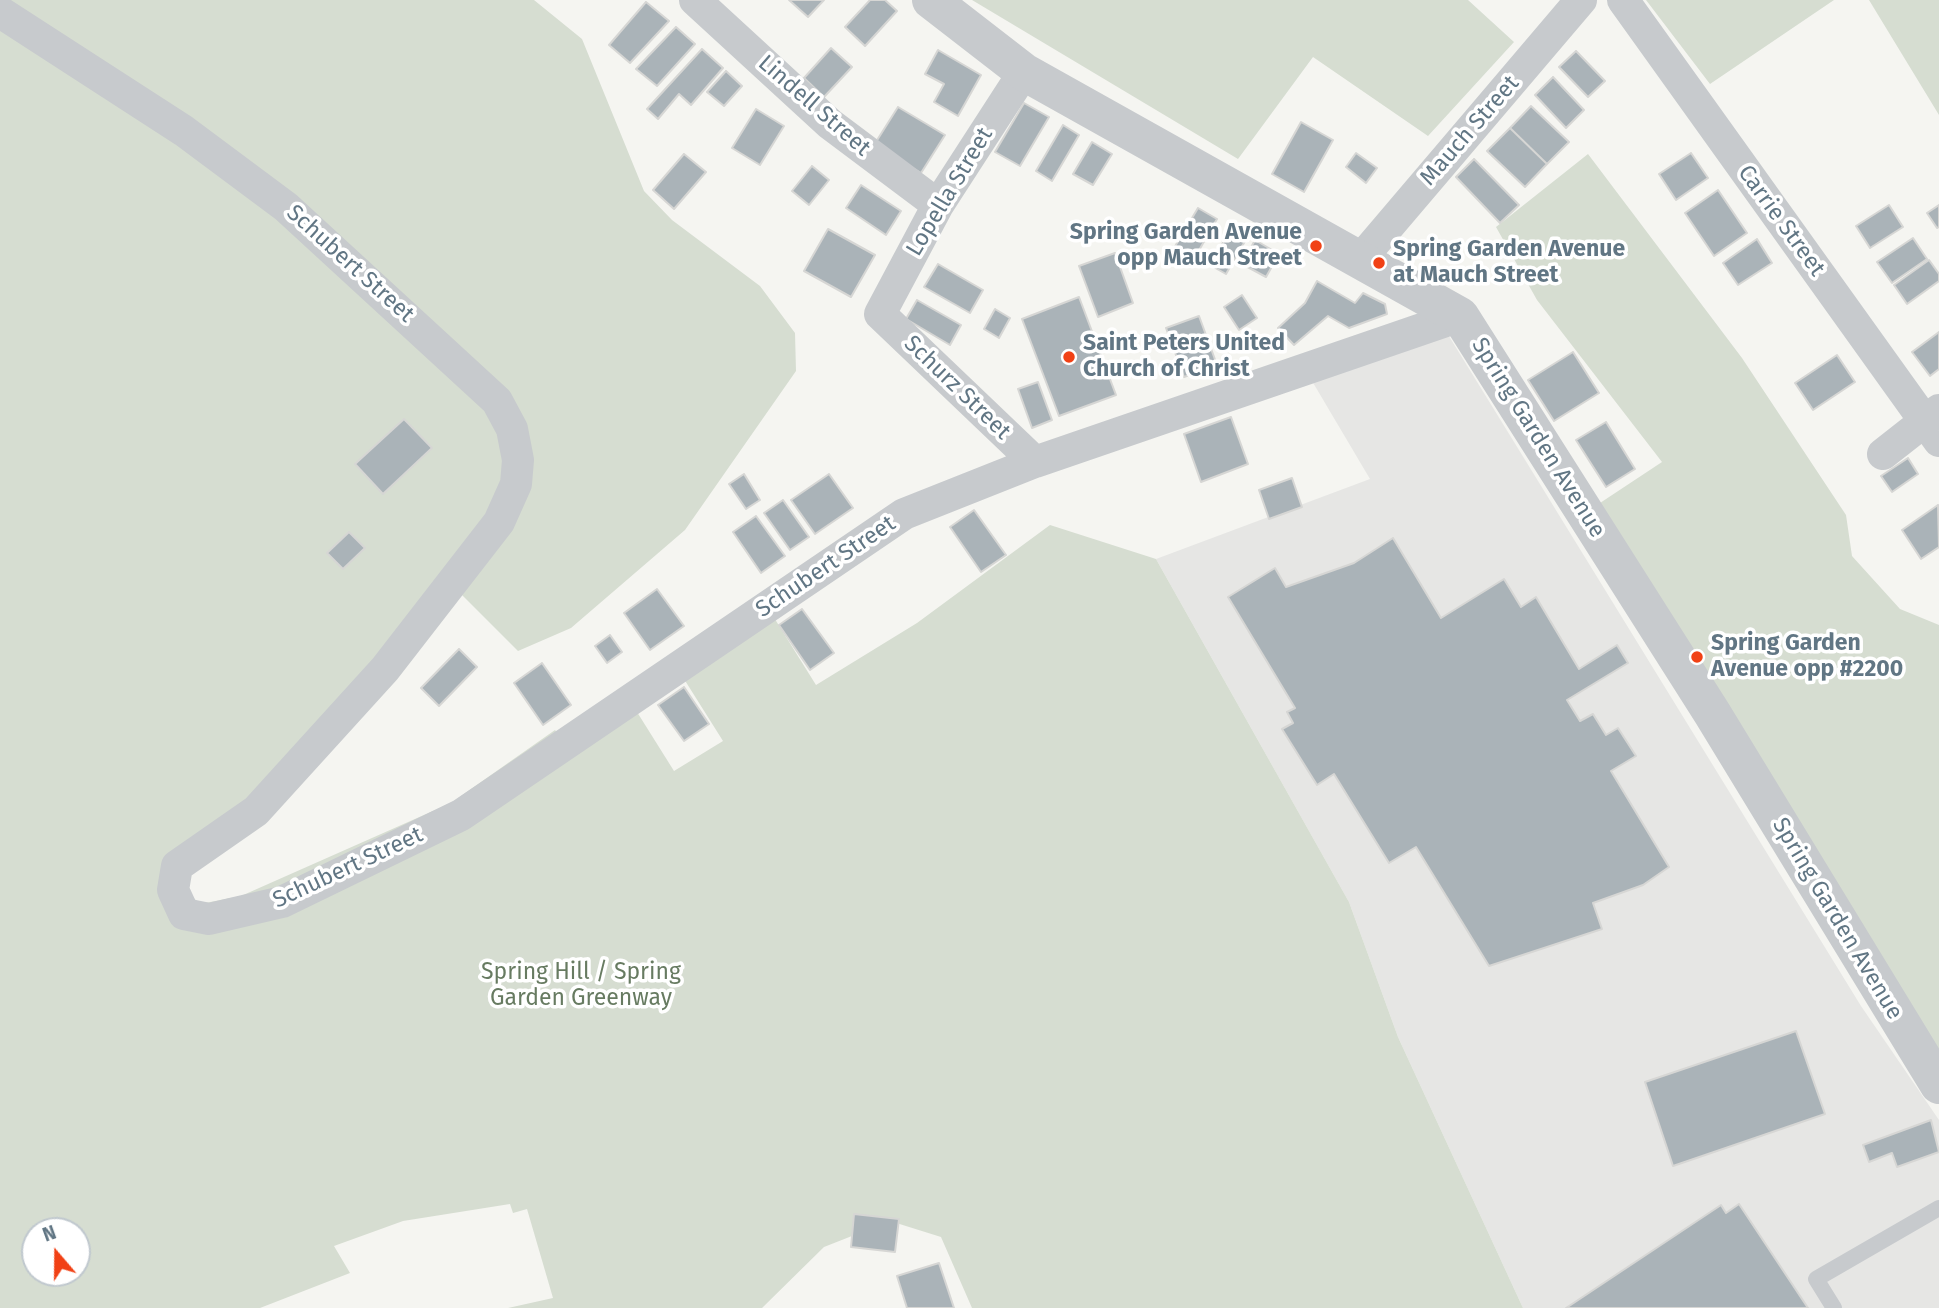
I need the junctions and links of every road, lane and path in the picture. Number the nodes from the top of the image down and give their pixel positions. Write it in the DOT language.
graph roads {
  1 [pos="695,0"];
  2 [pos="932,0"];
  3 [pos="1581,0"];
  4 [pos="1623,0"];
  5 [pos="0,12"];
  6 [pos="1024,72"];
  7 [pos="938,205"];
  8 [pos="1359,261"];
  9 [pos="880,314"];
  10 [pos="1460,316"];
  11 [pos="1934,424"];
  12 [pos="1883,454"];
  13 [pos="1035,463"];
  14 [pos="1939,1085"];
  15 [pos="1939,1208"];
  16 [pos="1834,1308"];
  1 -- 7 [label="street, Lindell Street"];
  2 -- 6 [label="street, Spring Garden Avenue"];
  3 -- 8 [label="street, Mauch Street"];
  4 -- 11 [label="street, Carrie Street"];
  5 -- 13 [label="street, Schubert Street"];
  6 -- 7 [label="street, Lopella Street"];
  6 -- 8 [label="street, Spring Garden Avenue"];
  7 -- 9 [label="street, Lopella Street"];
  8 -- 10 [label="street, Spring Garden Avenue"];
  9 -- 13 [label="street, Schurz Street"];
  10 -- 13 [label="street, Schubert Street"];
  10 -- 14 [label="street, Spring Garden Avenue"];
  11 -- 12 [label="street"];
  15 -- 16 [label="lane"];
}
